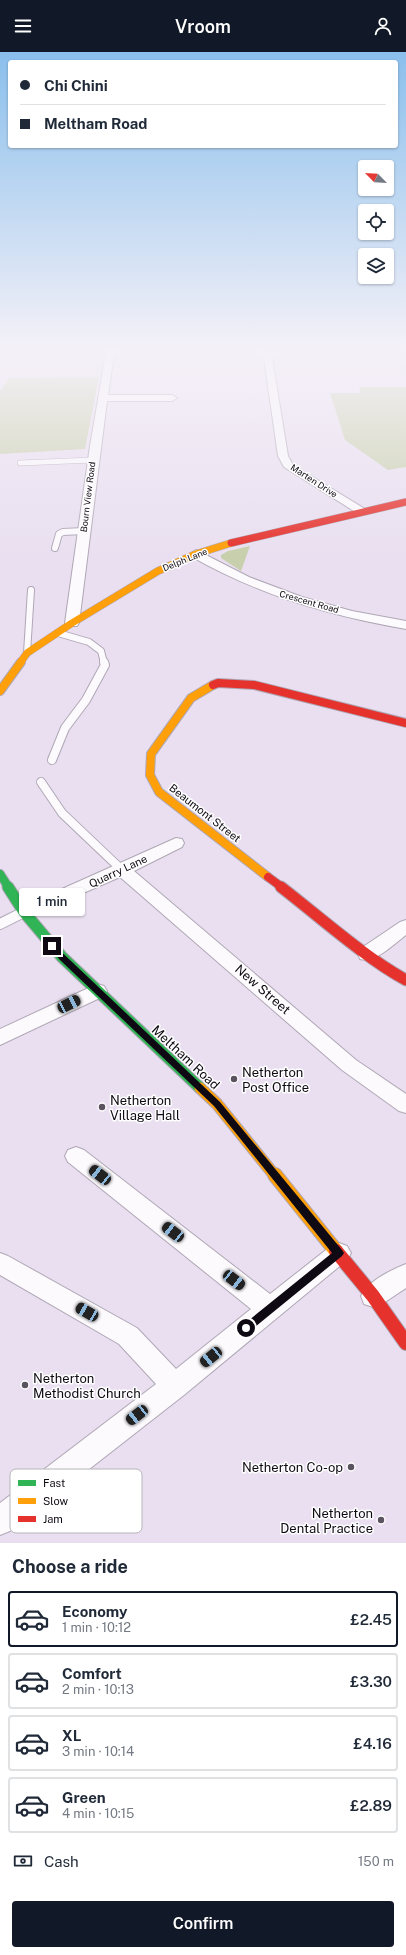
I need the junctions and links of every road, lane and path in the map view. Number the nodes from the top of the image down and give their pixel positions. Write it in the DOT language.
graph roads {
  1 [pos="101,417"];
  2 [pos="277,417"];
  3 [pos="93,460"];
  4 [pos="20,463"];
  5 [pos="406,502"];
  6 [pos="361,511"];
  7 [pos="84,531"];
  8 [pos="55,548"];
  9 [pos="196,554"];
  10 [pos="31,590"];
  11 [pos="72,623"];
  12 [pos="406,625"];
  13 [pos="58,633"];
  14 [pos="27,654"];
  15 [pos="0,690"];
  16 [pos="406,723"];
  17 [pos="52,760"];
  18 [pos="41,782"];
  19 [pos="176,843"];
  20 [pos="122,870"];
  21 [pos="0,874"];
  22 [pos="59,897"];
  23 [pos="24,912"];
  24 [pos="0,924"];
  25 [pos="406,926"];
  26 [pos="367,954"];
  27 [pos="406,980"];
  28 [pos="97,991"];
  29 [pos="0,1038"];
  30 [pos="406,1105"];
  31 [pos="76,1156"];
  32 [pos="339,1253"];
  33 [pos="0,1262"];
  34 [pos="406,1275"];
  35 [pos="373,1296"];
  36 [pos="270,1308"];
  37 [pos="406,1343"];
  38 [pos="175,1386"];
  39 [pos="67,1469"];
  40 [pos="10,1513"];
  41 [pos="0,1521"];
  1 -- 3 [label="street, Bourn View Road"];
  2 -- 6 [label="street, Marten Drive"];
  3 -- 4 [label="lane"];
  3 -- 7 [label="street, Bourn View Road"];
  5 -- 6 [label="street, Delph Lane"];
  6 -- 9 [label="street, Delph Lane"];
  7 -- 8 [label="lane"];
  7 -- 11 [label="street, Bourn View Road"];
  9 -- 11 [label="street, Delph Lane"];
  9 -- 12 [label="street, Crescent Road"];
  10 -- 14 [label="lane"];
  11 -- 13 [label="street, Delph Lane"];
  13 -- 14 [label="street, Delph Lane"];
  13 -- 17 [label="lane"];
  14 -- 15 [label="street, Delph Lane"];
  16 -- 26 [label="street, Beaumont Street"];
  18 -- 20 [label="lane"];
  19 -- 20 [label="street, Quarry Lane"];
  20 -- 22 [label="street, Quarry Lane"];
  20 -- 30 [label="street, New Street"];
  21 -- 23 [label="street, Meltham Road"];
  23 -- 24 [label="lane"];
  23 -- 28 [label="street, Meltham Road"];
  25 -- 26 [label="street"];
  26 -- 27 [label="street, Beaumont Street"];
  28 -- 29 [label="street"];
  28 -- 32 [label="street, Meltham Road"];
  31 -- 36 [label="street"];
  32 -- 35 [label="street, Meltham Road"];
  32 -- 36 [label="street"];
  33 -- 38 [label="street"];
  34 -- 35 [label="street"];
  35 -- 37 [label="street, Meltham Road"];
  36 -- 38 [label="street"];
  38 -- 39 [label="street"];
  40 -- 41 [label="street"];
}
